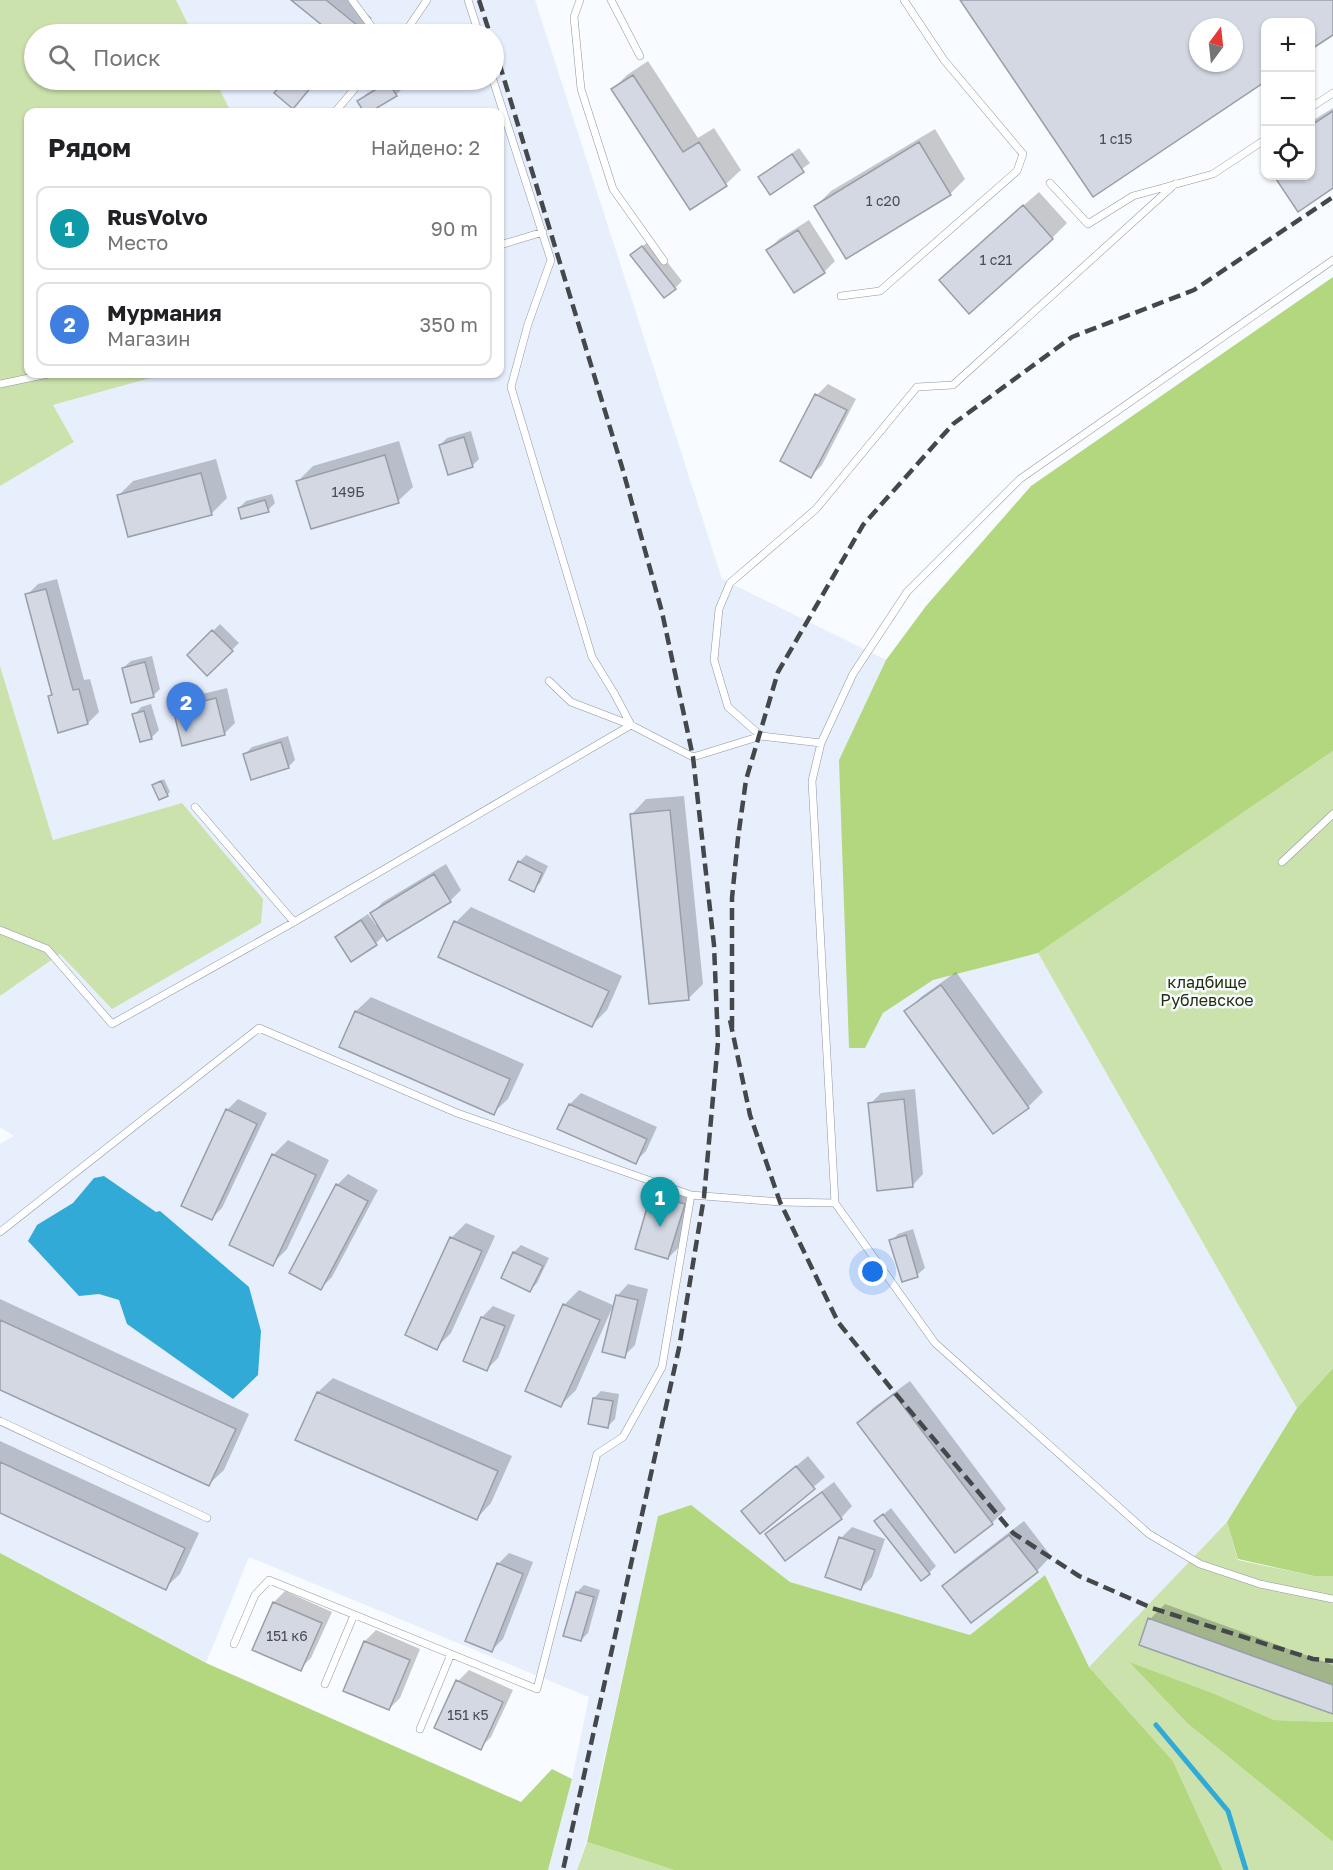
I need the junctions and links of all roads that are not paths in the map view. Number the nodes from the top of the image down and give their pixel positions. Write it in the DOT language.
graph roads {
  1 [pos="352,0"];
  2 [pos="427,0"];
  3 [pos="468,0"];
  4 [pos="580,0"];
  5 [pos="611,0"];
  6 [pos="904,0"];
  7 [pos="370,24"];
  8 [pos="411,24"];
  9 [pos="476,24"];
  10 [pos="640,56"];
  11 [pos="354,90"];
  12 [pos="497,90"];
  13 [pos="1333,93"];
  14 [pos="1315,105"];
  15 [pos="338,108"];
  16 [pos="503,108"];
  17 [pos="504,111"];
  18 [pos="1261,142"];
  19 [pos="1050,183"];
  20 [pos="1174,184"];
  21 [pos="543,231"];
  22 [pos="504,244"];
  23 [pos="664,261"];
  24 [pos="1333,261"];
  25 [pos="841,296"];
  26 [pos="29,378"];
  27 [pos="0,384"];
  28 [pos="549,681"];
  29 [pos="631,725"];
  30 [pos="761,736"];
  31 [pos="821,743"];
  32 [pos="195,807"];
  33 [pos="1333,814"];
  34 [pos="1282,862"];
  35 [pos="294,922"];
  36 [pos="0,930"];
  37 [pos="691,1195"];
  38 [pos="835,1203"];
  39 [pos="0,1232"];
  40 [pos="0,1421"];
  41 [pos="207,1518"];
  42 [pos="1333,1599"];
  43 [pos="354,1615"];
  44 [pos="234,1644"];
  45 [pos="451,1654"];
  46 [pos="325,1684"];
  47 [pos="420,1729"];
  1 -- 7 [label="lane"];
  2 -- 8 [label="lane"];
  3 -- 9 [label="lane"];
  4 -- 23 [label="lane"];
  5 -- 10 [label="lane"];
  6 -- 25 [label="lane"];
  11 -- 15 [label="lane"];
  12 -- 16 [label="lane"];
  13 -- 14 [label="lane"];
  17 -- 21 [label="lane"];
  18 -- 20 [label="lane"];
  19 -- 20 [label="lane"];
  20 -- 30 [label="lane"];
  21 -- 22 [label="lane"];
  21 -- 29 [label="lane"];
  24 -- 31 [label="lane"];
  26 -- 27 [label="lane"];
  28 -- 29 [label="lane"];
  29 -- 30 [label="lane"];
  29 -- 35 [label="lane"];
  30 -- 31 [label="lane"];
  31 -- 38 [label="lane"];
  32 -- 35 [label="lane"];
  33 -- 34 [label="lane"];
  35 -- 36 [label="lane"];
  37 -- 38 [label="lane"];
  37 -- 39 [label="lane"];
  37 -- 45 [label="lane"];
  38 -- 42 [label="lane"];
  40 -- 41 [label="lane"];
  43 -- 44 [label="lane"];
  43 -- 45 [label="lane"];
  43 -- 46 [label="lane"];
  45 -- 47 [label="lane"];
}
